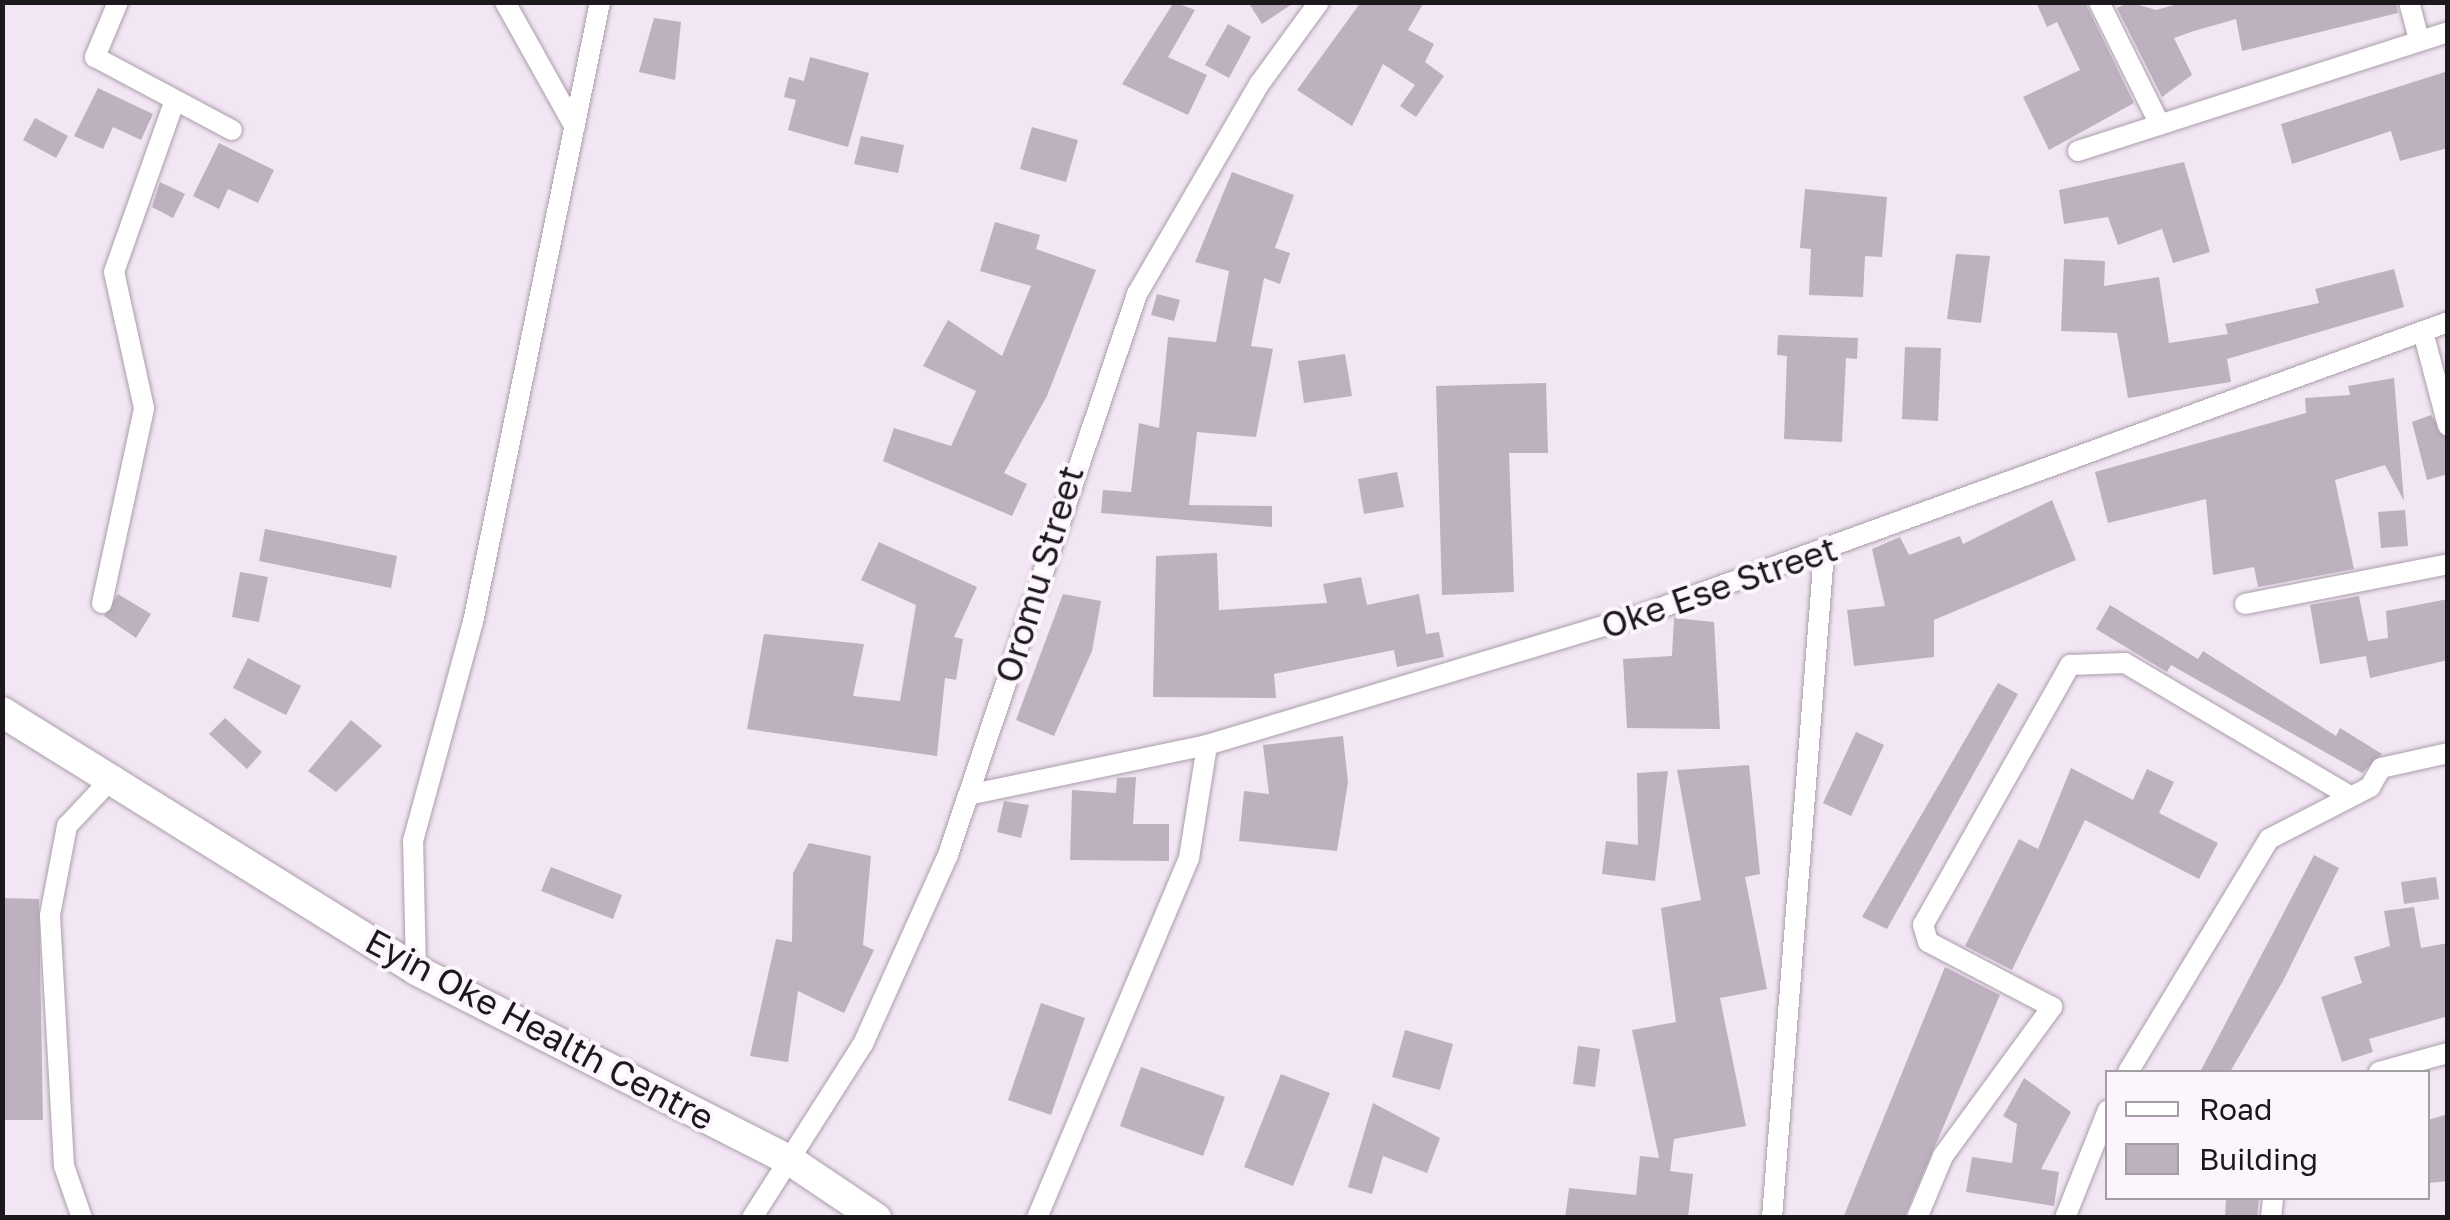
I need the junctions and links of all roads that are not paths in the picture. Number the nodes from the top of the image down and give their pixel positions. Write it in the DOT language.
graph roads {
  1 [pos="118,2"];
  2 [pos="505,2"];
  3 [pos="600,2"];
  4 [pos="1319,2"];
  5 [pos="2099,2"];
  6 [pos="2409,2"];
  7 [pos="2448,32"];
  8 [pos="2420,40"];
  9 [pos="175,100"];
  10 [pos="2160,124"];
  11 [pos="575,127"];
  12 [pos="232,130"];
  13 [pos="2078,151"];
  14 [pos="2448,322"];
  15 [pos="2423,332"];
  16 [pos="2448,426"];
  17 [pos="1824,553"];
  18 [pos="2448,564"];
  19 [pos="102,603"];
  20 [pos="2245,604"];
  21 [pos="2,712"];
  22 [pos="1207,745"];
  23 [pos="2448,754"];
  24 [pos="114,776"];
  25 [pos="973,794"];
  26 [pos="2348,795"];
  27 [pos="416,970"];
  28 [pos="2448,1052"];
  29 [pos="2129,1070"];
  30 [pos="2386,1070"];
  31 [pos="2105,1118"];
  32 [pos="794,1163"];
  33 [pos="82,1218"];
  34 [pos="752,1218"];
  35 [pos="876,1218"];
  36 [pos="1037,1218"];
  37 [pos="1772,1218"];
  38 [pos="1916,1218"];
  39 [pos="2065,1218"];
  1 -- 9 [label="street"];
  2 -- 11 [label="street"];
  3 -- 11 [label="street"];
  4 -- 25 [label="street, Oromu Street"];
  5 -- 10 [label="street"];
  6 -- 8 [label="street"];
  7 -- 8 [label="street"];
  8 -- 10 [label="street"];
  9 -- 12 [label="street"];
  9 -- 19 [label="street"];
  10 -- 13 [label="street"];
  11 -- 27 [label="street"];
  14 -- 15 [label="street, Oke Ese Street"];
  15 -- 16 [label="street"];
  15 -- 17 [label="street, Oke Ese Street"];
  17 -- 22 [label="street, Oke Ese Street"];
  17 -- 37 [label="street"];
  18 -- 20 [label="street"];
  21 -- 24 [label="main road, Eyin Oke Health Centre"];
  22 -- 25 [label="street, Oke Ese Street"];
  22 -- 36 [label="street"];
  23 -- 26 [label="street"];
  24 -- 27 [label="main road, Eyin Oke Health Centre"];
  24 -- 33 [label="street"];
  25 -- 32 [label="street, Oromu Street"];
  26 -- 29 [label="street"];
  26 -- 38 [label="street"];
  27 -- 32 [label="main road, Eyin Oke Health Centre"];
  28 -- 30 [label="street"];
  31 -- 39 [label="street"];
  32 -- 34 [label="street, Oromu Street"];
  32 -- 35 [label="main road, Eyin Oke Health Centre"];
}
